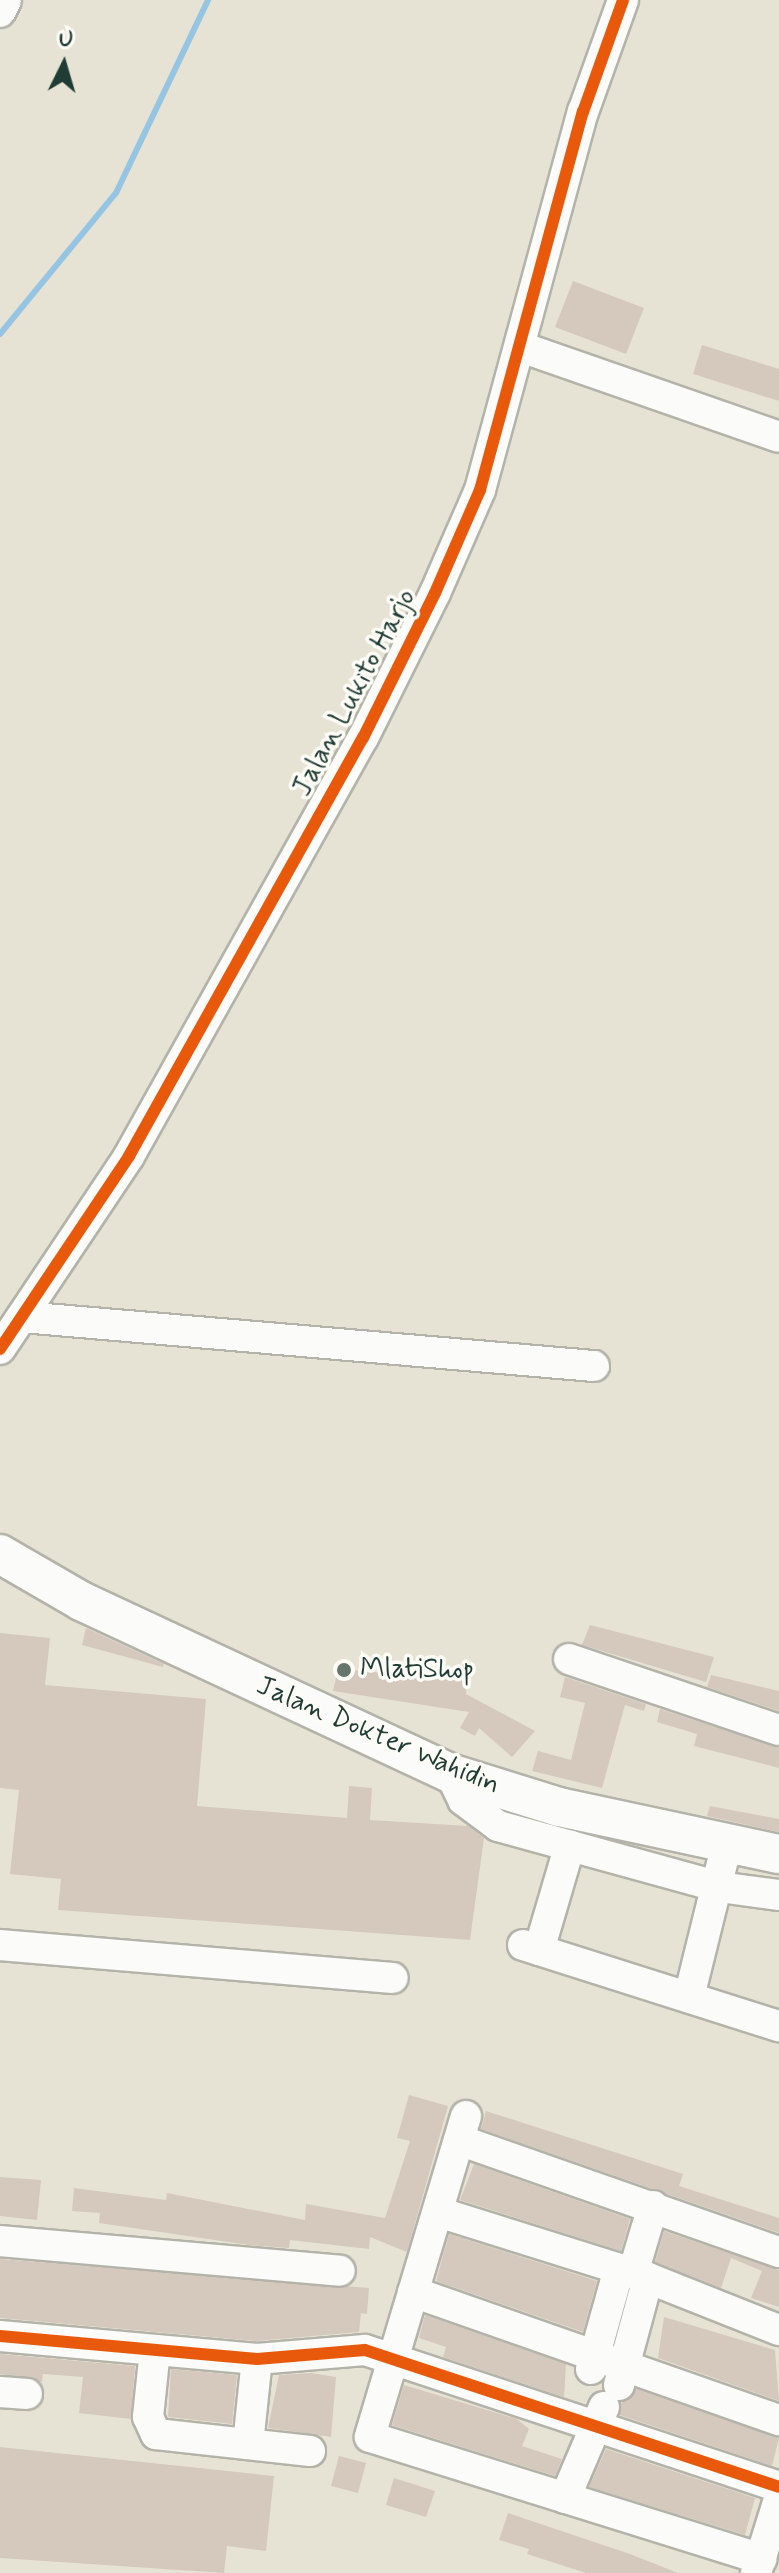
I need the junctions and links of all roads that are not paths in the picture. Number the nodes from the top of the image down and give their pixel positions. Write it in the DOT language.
graph roads {
  1 [pos="6,0"];
  2 [pos="623,0"];
  3 [pos="0,12"];
  4 [pos="521,347"];
  5 [pos="779,437"];
  6 [pos="22,1317"];
  7 [pos="0,1349"];
  8 [pos="594,1366"];
  9 [pos="0,1554"];
  10 [pos="569,1659"];
  11 [pos="779,1730"];
  12 [pos="450,1773"];
  13 [pos="727,1843"];
  14 [pos="570,1845"];
  15 [pos="779,1854"];
  16 [pos="719,1887"];
  17 [pos="779,1895"];
  18 [pos="0,1945"];
  19 [pos="393,1978"];
  20 [pos="689,1997"];
  21 [pos="779,2026"];
  22 [pos="653,2206"];
  23 [pos="438,2212"];
  24 [pos="0,2241"];
  25 [pos="779,2252"];
  26 [pos="340,2271"];
  27 [pos="633,2273"];
  28 [pos="413,2292"];
  29 [pos="779,2330"];
  30 [pos="0,2336"];
  31 [pos="155,2350"];
  32 [pos="257,2359"];
  33 [pos="393,2361"];
  34 [pos="593,2361"];
  35 [pos="611,2398"];
  36 [pos="779,2420"];
  37 [pos="248,2444"];
  38 [pos="310,2451"];
  39 [pos="779,2487"];
  40 [pos="565,2498"];
  41 [pos="779,2499"];
  42 [pos="759,2566"];
  1 -- 3 [label="street"];
  2 -- 4 [label="street, Jalan Lukito Harjo"];
  4 -- 5 [label="street"];
  4 -- 6 [label="street, Jalan Lukito Harjo"];
  6 -- 7 [label="street, Jalan Lukito Harjo"];
  6 -- 8 [label="street"];
  9 -- 12 [label="main road, Jalan Dokter Wahidin"];
  10 -- 11 [label="street"];
  12 -- 13 [label="main road, Jalan Dokter Wahidin"];
  12 -- 14 [label="street"];
  13 -- 15 [label="main road, Jalan Dokter Wahidin"];
  13 -- 16 [label="street"];
  14 -- 16 [label="street"];
  14 -- 20 [label="street"];
  16 -- 17 [label="street"];
  16 -- 20 [label="street"];
  18 -- 19 [label="street"];
  20 -- 21 [label="street"];
  22 -- 23 [label="street"];
  22 -- 25 [label="street"];
  22 -- 27 [label="street"];
  23 -- 27 [label="street"];
  23 -- 28 [label="street"];
  24 -- 26 [label="street"];
  27 -- 29 [label="street"];
  27 -- 34 [label="street"];
  27 -- 35 [label="street"];
  28 -- 33 [label="street"];
  28 -- 34 [label="street"];
  30 -- 31 [label="street"];
  31 -- 32 [label="street"];
  31 -- 37 [label="street"];
  32 -- 33 [label="street"];
  32 -- 37 [label="street"];
  33 -- 35 [label="street"];
  33 -- 40 [label="street"];
  34 -- 35 [label="street"];
  35 -- 36 [label="street"];
  35 -- 39 [label="street"];
  35 -- 40 [label="street"];
  37 -- 38 [label="street"];
  40 -- 42 [label="street"];
  41 -- 42 [label="street"];
}
